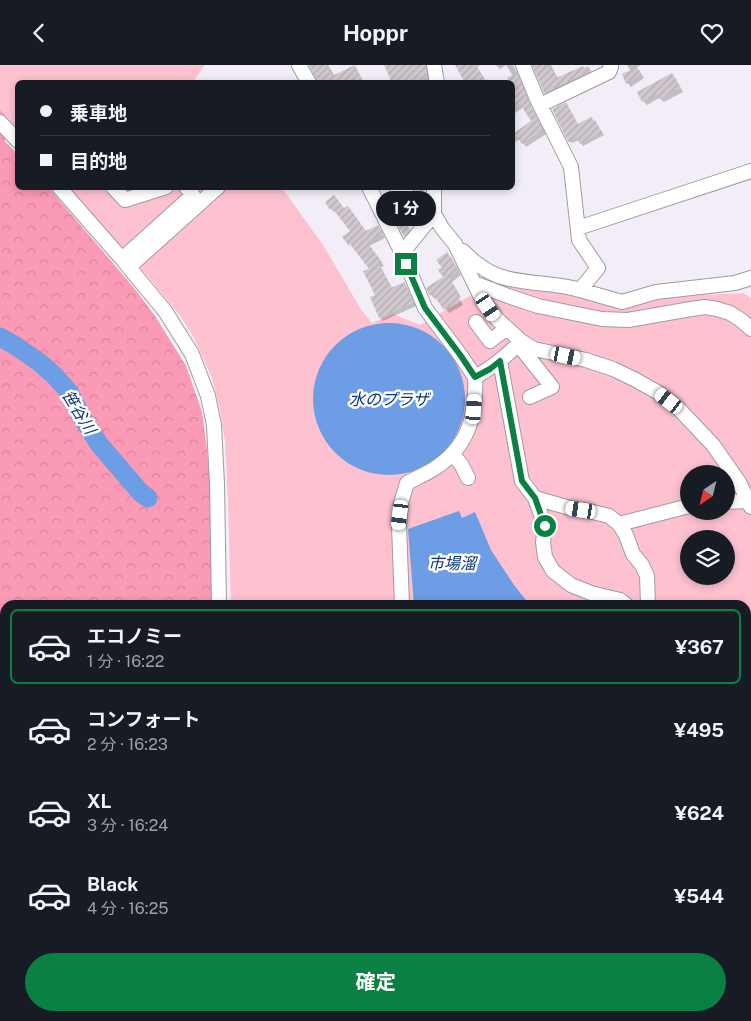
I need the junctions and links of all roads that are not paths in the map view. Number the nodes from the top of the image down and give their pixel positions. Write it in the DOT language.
graph roads {
  1 [pos="299,65"];
  2 [pos="434,65"];
  3 [pos="523,65"];
  4 [pos="610,65"];
  5 [pos="308,80"];
  6 [pos="436,80"];
  7 [pos="540,105"];
  8 [pos="0,122"];
  9 [pos="15,138"];
  10 [pos="751,171"];
  11 [pos="62,190"];
  12 [pos="116,190"];
  13 [pos="151,190"];
  14 [pos="189,190"];
  15 [pos="214,190"];
  16 [pos="370,190"];
  17 [pos="400,190"];
  18 [pos="434,190"];
  19 [pos="434,215"];
  20 [pos="578,228"];
  21 [pos="455,244"];
  22 [pos="402,253"];
  23 [pos="125,263"];
  24 [pos="751,278"];
  25 [pos="477,289"];
  26 [pos="580,289"];
  27 [pos="476,322"];
  28 [pos="507,327"];
  29 [pos="751,329"];
  30 [pos="521,341"];
  31 [pos="500,361"];
  32 [pos="475,377"];
  33 [pos="530,397"];
  34 [pos="452,454"];
  35 [pos="468,478"];
  36 [pos="535,498"];
  37 [pos="735,503"];
  38 [pos="749,504"];
  39 [pos="570,508"];
  40 [pos="680,508"];
  41 [pos="619,524"];
  42 [pos="545,526"];
  43 [pos="219,600"];
  44 [pos="402,600"];
  45 [pos="620,600"];
  46 [pos="648,600"];
  1 -- 5 [label="street"];
  2 -- 6 [label="street"];
  3 -- 7 [label="street"];
  4 -- 7 [label="street"];
  7 -- 20 [label="street"];
  8 -- 9 [label="street"];
  10 -- 20 [label="street"];
  11 -- 23 [label="street"];
  12 -- 13 [label="street"];
  14 -- 23 [label="street"];
  15 -- 23 [label="street"];
  16 -- 22 [label="street"];
  17 -- 19 [label="street"];
  18 -- 19 [label="street"];
  19 -- 21 [label="street"];
  19 -- 22 [label="street"];
  20 -- 26 [label="street"];
  21 -- 25 [label="street"];
  21 -- 26 [label="street"];
  22 -- 32 [label="street"];
  23 -- 43 [label="street"];
  24 -- 26 [label="street"];
  25 -- 28 [label="street"];
  25 -- 29 [label="street"];
  27 -- 28 [label="street"];
  28 -- 30 [label="street"];
  30 -- 31 [label="street"];
  30 -- 33 [label="street"];
  30 -- 38 [label="street"];
  31 -- 32 [label="street"];
  31 -- 36 [label="street"];
  32 -- 34 [label="street"];
  34 -- 35 [label="street"];
  34 -- 44 [label="street"];
  36 -- 39 [label="street"];
  36 -- 42 [label="street"];
  37 -- 38 [label="street"];
  39 -- 41 [label="street"];
  39 -- 42 [label="street"];
  40 -- 41 [label="street"];
  41 -- 46 [label="street"];
  42 -- 45 [label="street"];
}
